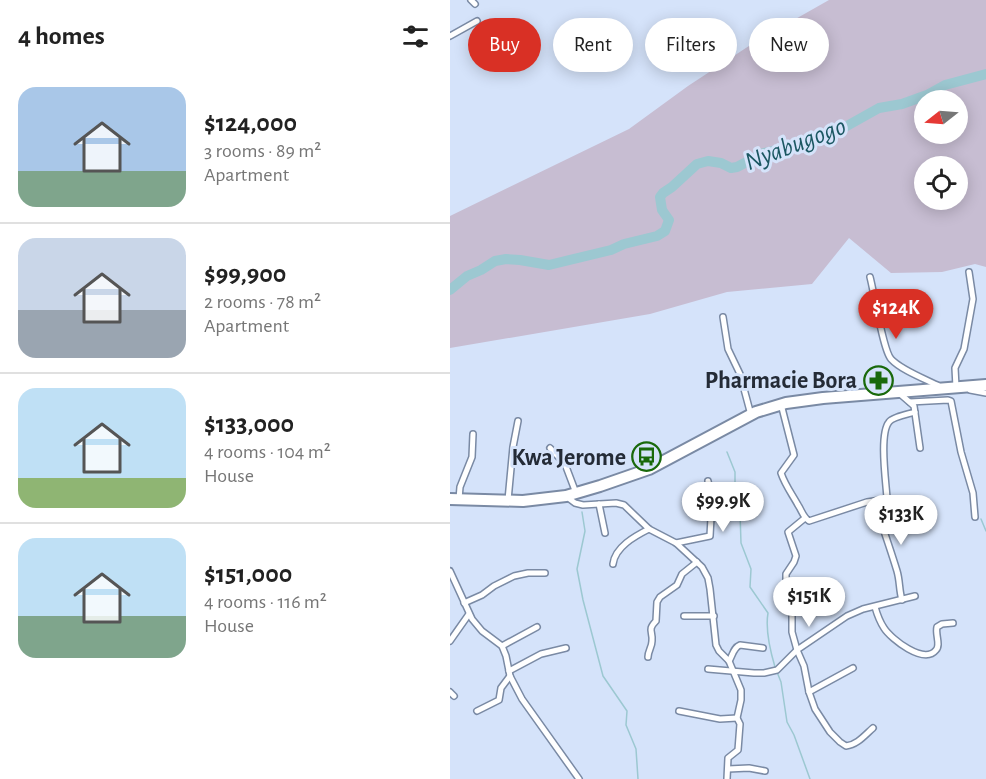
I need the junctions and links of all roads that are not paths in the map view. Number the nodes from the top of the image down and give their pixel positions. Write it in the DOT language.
graph roads {
  1 [pos="468,26"];
  2 [pos="450,36"];
  3 [pos="969,272"];
  4 [pos="870,277"];
  5 [pos="723,317"];
  6 [pos="986,385"];
  7 [pos="956,387"];
  8 [pos="943,388"];
  9 [pos="898,392"];
  10 [pos="986,393"];
  11 [pos="910,402"];
  12 [pos="781,404"];
  13 [pos="915,412"];
  14 [pos="751,415"];
  15 [pos="518,421"];
  16 [pos="473,434"];
  17 [pos="550,448"];
  18 [pos="920,448"];
  19 [pos="708,481"];
  20 [pos="571,494"];
  21 [pos="454,499"];
  22 [pos="508,501"];
  23 [pos="874,502"];
  24 [pos="599,504"];
  25 [pos="975,517"];
  26 [pos="805,518"];
  27 [pos="648,529"];
  28 [pos="605,533"];
  29 [pos="676,543"];
  30 [pos="697,562"];
  31 [pos="613,564"];
  32 [pos="450,571"];
  33 [pos="545,573"];
  34 [pos="915,596"];
  35 [pos="902,600"];
  36 [pos="464,603"];
  37 [pos="875,606"];
  38 [pos="469,614"];
  39 [pos="684,616"];
  40 [pos="714,616"];
  41 [pos="953,623"];
  42 [pos="537,627"];
  43 [pos="450,641"];
  44 [pos="501,646"];
  45 [pos="566,648"];
  46 [pos="763,648"];
  47 [pos="798,650"];
  48 [pos="648,657"];
  49 [pos="729,661"];
  50 [pos="853,668"];
  51 [pos="708,669"];
  52 [pos="733,671"];
  53 [pos="510,673"];
  54 [pos="809,692"];
  55 [pos="477,711"];
  56 [pos="679,711"];
  57 [pos="736,718"];
  58 [pos="873,728"];
  59 [pos="728,769"];
  60 [pos="765,771"];
  61 [pos="579,779"];
  62 [pos="727,779"];
  1 -- 2 [label="street"];
  3 -- 7 [label="street"];
  4 -- 8 [label="street"];
  5 -- 14 [label="street"];
  6 -- 7 [label="highway"];
  7 -- 8 [label="highway"];
  7 -- 10 [label="street"];
  8 -- 9 [label="highway"];
  9 -- 11 [label="street"];
  9 -- 12 [label="highway"];
  11 -- 13 [label="street"];
  11 -- 25 [label="street"];
  12 -- 14 [label="highway"];
  12 -- 26 [label="street"];
  13 -- 18 [label="street"];
  13 -- 23 [label="street"];
  14 -- 20 [label="highway"];
  15 -- 22 [label="street"];
  16 -- 21 [label="street"];
  17 -- 20 [label="street"];
  19 -- 29 [label="street"];
  20 -- 22 [label="highway"];
  20 -- 24 [label="street"];
  21 -- 22 [label="highway"];
  23 -- 26 [label="street"];
  23 -- 35 [label="street"];
  24 -- 27 [label="street"];
  24 -- 28 [label="street"];
  26 -- 47 [label="street"];
  27 -- 29 [label="street"];
  27 -- 31 [label="street"];
  29 -- 30 [label="street"];
  30 -- 40 [label="street"];
  30 -- 48 [label="street"];
  32 -- 36 [label="street"];
  33 -- 36 [label="street"];
  34 -- 35 [label="street"];
  35 -- 37 [label="street"];
  36 -- 38 [label="street"];
  37 -- 41 [label="street"];
  37 -- 47 [label="street"];
  38 -- 43 [label="street"];
  38 -- 44 [label="street"];
  39 -- 40 [label="street"];
  40 -- 49 [label="street"];
  42 -- 44 [label="street"];
  44 -- 53 [label="street"];
  45 -- 53 [label="street"];
  46 -- 49 [label="street"];
  47 -- 52 [label="street"];
  47 -- 54 [label="street"];
  49 -- 52 [label="street"];
  50 -- 54 [label="street"];
  51 -- 52 [label="street"];
  52 -- 57 [label="street"];
  53 -- 55 [label="street"];
  53 -- 61 [label="street"];
  54 -- 58 [label="street"];
  56 -- 57 [label="street"];
  57 -- 59 [label="street"];
  59 -- 60 [label="street"];
  59 -- 62 [label="street"];
}
